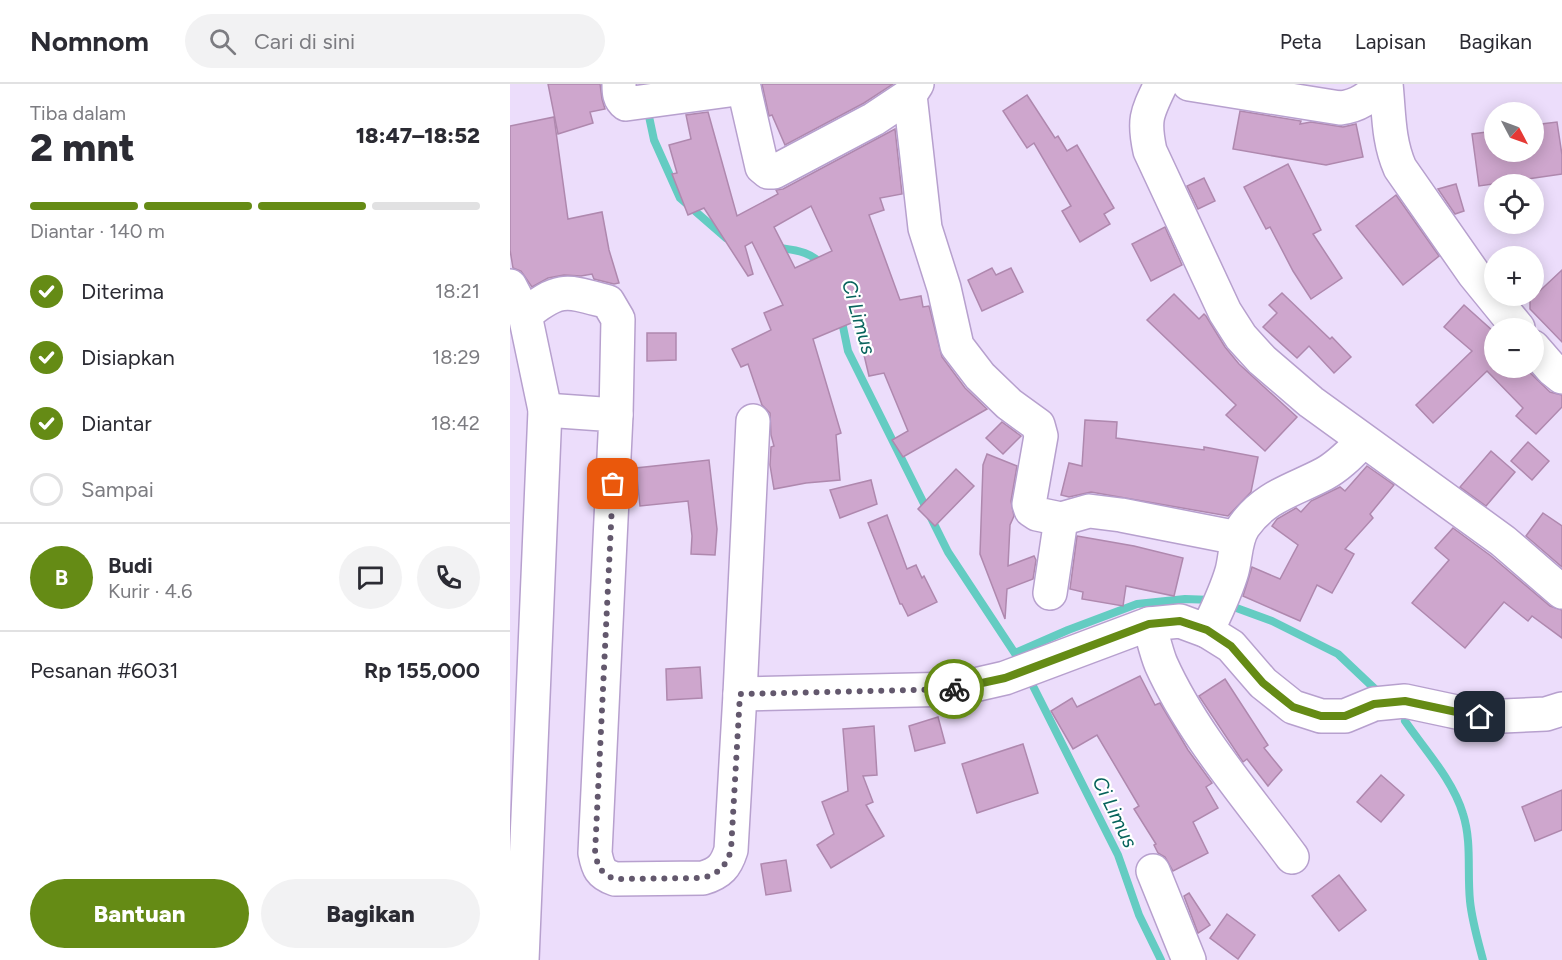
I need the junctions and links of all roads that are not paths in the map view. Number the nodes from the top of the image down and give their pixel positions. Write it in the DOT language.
graph roads {
  1 [pos="619,84"];
  2 [pos="1161,84"];
  3 [pos="1189,84"];
  4 [pos="1385,84"];
  5 [pos="744,86"];
  6 [pos="914,89"];
  7 [pos="510,285"];
  8 [pos="525,315"];
  9 [pos="1510,318"];
  10 [pos="1544,359"];
  11 [pos="1562,377"];
  12 [pos="545,410"];
  13 [pos="616,415"];
  14 [pos="753,421"];
  15 [pos="1363,441"];
  16 [pos="1061,519"];
  17 [pos="1238,538"];
  18 [pos="1562,592"];
  19 [pos="1050,593"];
  20 [pos="1149,624"];
  21 [pos="1207,630"];
  22 [pos="740,694"];
  23 [pos="1562,709"];
  24 [pos="1292,857"];
  25 [pos="1153,871"];
  26 [pos="522,960"];
  27 [pos="1189,960"];
  1 -- 5 [label="street"];
  2 -- 15 [label="street"];
  3 -- 4 [label="street"];
  4 -- 9 [label="street"];
  5 -- 6 [label="street"];
  6 -- 16 [label="street"];
  7 -- 8 [label="street"];
  8 -- 12 [label="street"];
  8 -- 13 [label="street"];
  10 -- 11 [label="street"];
  12 -- 13 [label="street"];
  12 -- 26 [label="street"];
  13 -- 22 [label="street"];
  14 -- 22 [label="street"];
  15 -- 17 [label="street"];
  15 -- 18 [label="street"];
  16 -- 17 [label="street"];
  16 -- 19 [label="street"];
  17 -- 21 [label="street"];
  20 -- 21 [label="street"];
  20 -- 22 [label="street"];
  20 -- 24 [label="street"];
  21 -- 23 [label="street"];
  25 -- 27 [label="street"];
}
